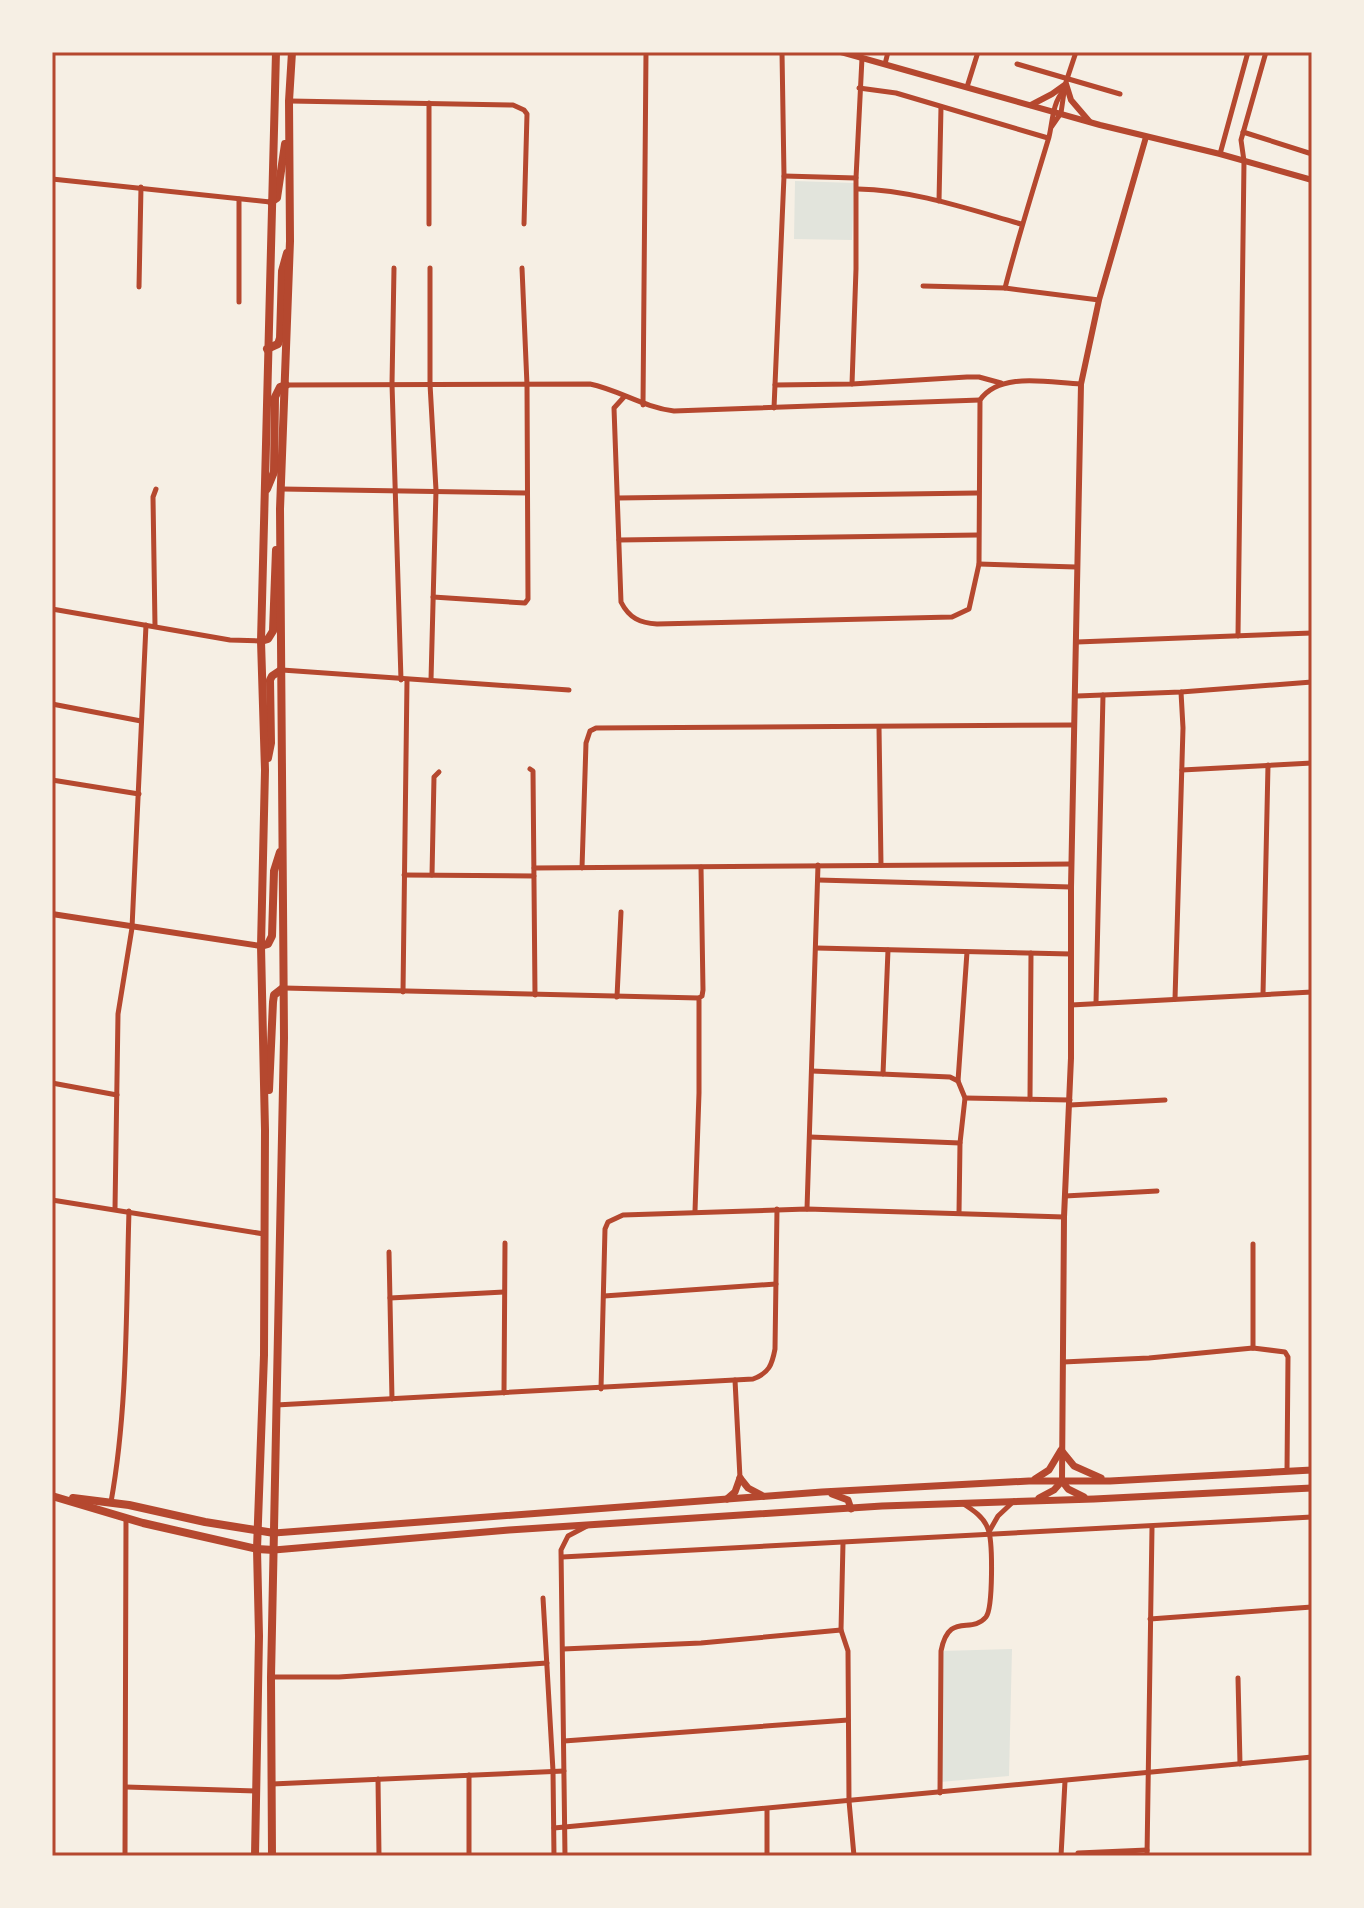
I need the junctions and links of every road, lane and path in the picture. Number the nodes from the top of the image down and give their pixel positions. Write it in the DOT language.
graph roads {
  1 [pos="276,52"];
  2 [pos="292,52"];
  3 [pos="646,52"];
  4 [pos="782,52"];
  5 [pos="841,52"];
  6 [pos="888,52"];
  7 [pos="978,52"];
  8 [pos="1076,52"];
  9 [pos="1248,52"];
  10 [pos="1266,52"];
  11 [pos="862,58"];
  12 [pos="885,64"];
  13 [pos="1017,64"];
  14 [pos="1065,85"];
  15 [pos="967,87"];
  16 [pos="859,88"];
  17 [pos="1120,94"];
  18 [pos="289,101"];
  19 [pos="429,103"];
  20 [pos="1031,105"];
  21 [pos="941,107"];
  22 [pos="1057,112"];
  23 [pos="289,120"];
  24 [pos="1089,122"];
  25 [pos="1243,132"];
  26 [pos="1146,137"];
  27 [pos="1048,138"];
  28 [pos="1220,154"];
  29 [pos="1312,154"];
  30 [pos="1244,161"];
  31 [pos="784,176"];
  32 [pos="856,178"];
  33 [pos="52,179"];
  34 [pos="1312,180"];
  35 [pos="141,187"];
  36 [pos="858,189"];
  37 [pos="239,199"];
  38 [pos="939,201"];
  39 [pos="271,202"];
  40 [pos="429,224"];
  41 [pos="524,224"];
  42 [pos="1021,224"];
  43 [pos="290,241"];
  44 [pos="394,268"];
  45 [pos="430,268"];
  46 [pos="522,268"];
  47 [pos="923,286"];
  48 [pos="139,287"];
  49 [pos="1005,288"];
  50 [pos="1099,300"];
  51 [pos="239,302"];
  52 [pos="267,349"];
  53 [pos="1004,383"];
  54 [pos="392,384"];
  55 [pos="430,384"];
  56 [pos="852,384"];
  57 [pos="1081,384"];
  58 [pos="286,385"];
  59 [pos="527,385"];
  60 [pos="775,385"];
  61 [pos="624,397"];
  62 [pos="980,400"];
  63 [pos="643,405"];
  64 [pos="774,408"];
  65 [pos="156,489"];
  66 [pos="281,489"];
  67 [pos="394,489"];
  68 [pos="436,490"];
  69 [pos="265,493"];
  70 [pos="527,493"];
  71 [pos="977,493"];
  72 [pos="618,498"];
  73 [pos="280,509"];
  74 [pos="978,535"];
  75 [pos="619,540"];
  76 [pos="979,564"];
  77 [pos="1076,567"];
  78 [pos="433,597"];
  79 [pos="52,609"];
  80 [pos="146,625"];
  81 [pos="155,626"];
  82 [pos="1312,633"];
  83 [pos="1238,636"];
  84 [pos="261,641"];
  85 [pos="1077,642"];
  86 [pos="281,670"];
  87 [pos="404,680"];
  88 [pos="431,680"];
  89 [pos="1312,682"];
  90 [pos="569,690"];
  91 [pos="1181,692"];
  92 [pos="1103,695"];
  93 [pos="1077,696"];
  94 [pos="52,704"];
  95 [pos="141,721"];
  96 [pos="1074,725"];
  97 [pos="879,727"];
  98 [pos="1312,763"];
  99 [pos="1268,765"];
  100 [pos="530,769"];
  101 [pos="265,770"];
  102 [pos="1182,770"];
  103 [pos="439,772"];
  104 [pos="52,780"];
  105 [pos="139,794"];
  106 [pos="283,844"];
  107 [pos="1071,864"];
  108 [pos="818,865"];
  109 [pos="881,865"];
  110 [pos="701,867"];
  111 [pos="534,868"];
  112 [pos="582,868"];
  113 [pos="404,875"];
  114 [pos="432,875"];
  115 [pos="534,876"];
  116 [pos="818,880"];
  117 [pos="1071,887"];
  118 [pos="621,912"];
  119 [pos="52,914"];
  120 [pos="132,928"];
  121 [pos="261,946"];
  122 [pos="816,948"];
  123 [pos="888,950"];
  124 [pos="967,952"];
  125 [pos="1031,953"];
  126 [pos="1071,954"];
  127 [pos="283,988"];
  128 [pos="403,992"];
  129 [pos="1312,992"];
  130 [pos="1263,994"];
  131 [pos="535,995"];
  132 [pos="617,997"];
  133 [pos="699,998"];
  134 [pos="1175,999"];
  135 [pos="1096,1003"];
  136 [pos="1071,1005"];
  137 [pos="812,1071"];
  138 [pos="883,1074"];
  139 [pos="958,1081"];
  140 [pos="52,1083"];
  141 [pos="117,1095"];
  142 [pos="965,1098"];
  143 [pos="1030,1099"];
  144 [pos="1165,1100"];
  145 [pos="1070,1102"];
  146 [pos="265,1130"];
  147 [pos="810,1137"];
  148 [pos="960,1143"];
  149 [pos="1157,1191"];
  150 [pos="1065,1196"];
  151 [pos="52,1200"];
  152 [pos="115,1209"];
  153 [pos="777,1209"];
  154 [pos="807,1209"];
  155 [pos="129,1211"];
  156 [pos="695,1211"];
  157 [pos="959,1213"];
  158 [pos="1064,1217"];
  159 [pos="264,1234"];
  160 [pos="505,1243"];
  161 [pos="1253,1244"];
  162 [pos="389,1252"];
  163 [pos="776,1284"];
  164 [pos="505,1292"];
  165 [pos="604,1296"];
  166 [pos="390,1298"];
  167 [pos="1253,1348"];
  168 [pos="1063,1362"];
  169 [pos="735,1380"];
  170 [pos="601,1389"];
  171 [pos="504,1393"];
  172 [pos="392,1399"];
  173 [pos="276,1405"];
  174 [pos="1061,1450"];
  175 [pos="1312,1470"];
  176 [pos="1287,1471"];
  177 [pos="740,1478"];
  178 [pos="1029,1481"];
  179 [pos="1062,1481"];
  180 [pos="1110,1481"];
  181 [pos="880,1488"];
  182 [pos="1312,1488"];
  183 [pos="822,1492"];
  184 [pos="52,1496"];
  185 [pos="763,1496"];
  186 [pos="1094,1499"];
  187 [pos="725,1500"];
  188 [pos="1016,1500"];
  189 [pos="1031,1501"];
  190 [pos="111,1502"];
  191 [pos="961,1503"];
  192 [pos="912,1505"];
  193 [pos="851,1509"];
  194 [pos="1312,1517"];
  195 [pos="126,1518"];
  196 [pos="588,1526"];
  197 [pos="1152,1528"];
  198 [pos="258,1532"];
  199 [pos="274,1533"];
  200 [pos="989,1533"];
  201 [pos="843,1542"];
  202 [pos="257,1549"];
  203 [pos="274,1550"];
  204 [pos="562,1557"];
  205 [pos="543,1598"];
  206 [pos="1312,1607"];
  207 [pos="1150,1619"];
  208 [pos="841,1630"];
  209 [pos="563,1649"];
  210 [pos="547,1663"];
  211 [pos="271,1677"];
  212 [pos="1238,1678"];
  213 [pos="848,1720"];
  214 [pos="564,1741"];
  215 [pos="1312,1757"];
  216 [pos="1240,1764"];
  217 [pos="553,1771"];
  218 [pos="564,1771"];
  219 [pos="1148,1773"];
  220 [pos="469,1775"];
  221 [pos="378,1779"];
  222 [pos="1065,1781"];
  223 [pos="271,1784"];
  224 [pos="126,1787"];
  225 [pos="256,1791"];
  226 [pos="940,1793"];
  227 [pos="849,1801"];
  228 [pos="767,1809"];
  229 [pos="554,1828"];
  230 [pos="565,1828"];
  231 [pos="1078,1853"];
  232 [pos="1147,1853"];
  233 [pos="125,1856"];
  234 [pos="255,1856"];
  235 [pos="272,1856"];
  236 [pos="379,1856"];
  237 [pos="469,1856"];
  238 [pos="554,1856"];
  239 [pos="565,1856"];
  240 [pos="767,1856"];
  241 [pos="854,1856"];
  242 [pos="1061,1856"];
  1 -- 39 [label="highway"];
  2 -- 18 [label="highway"];
  3 -- 63 [label="street"];
  4 -- 31 [label="street"];
  5 -- 11 [label="street"];
  6 -- 12 [label="street"];
  7 -- 15 [label="street"];
  8 -- 14 [label="street"];
  9 -- 28 [label="street"];
  10 -- 25 [label="street"];
  11 -- 12 [label="street"];
  11 -- 16 [label="street"];
  12 -- 15 [label="street"];
  13 -- 14 [label="street"];
  14 -- 17 [label="street"];
  14 -- 20 [label="street"];
  14 -- 22 [label="street"];
  14 -- 24 [label="street"];
  15 -- 20 [label="street"];
  16 -- 21 [label="street"];
  16 -- 32 [label="street"];
  18 -- 19 [label="street"];
  18 -- 23 [label="highway"];
  19 -- 40 [label="street"];
  19 -- 41 [label="street"];
  20 -- 22 [label="street"];
  21 -- 27 [label="street"];
  21 -- 38 [label="street"];
  22 -- 24 [label="street"];
  22 -- 27 [label="street"];
  23 -- 39 [label="highway"];
  23 -- 43 [label="highway"];
  24 -- 26 [label="street"];
  25 -- 29 [label="street"];
  25 -- 30 [label="street"];
  26 -- 28 [label="street"];
  26 -- 50 [label="street"];
  27 -- 42 [label="street"];
  28 -- 30 [label="street"];
  30 -- 34 [label="street"];
  30 -- 83 [label="street"];
  31 -- 32 [label="street"];
  31 -- 60 [label="street"];
  32 -- 36 [label="street"];
  33 -- 35 [label="street"];
  35 -- 37 [label="street"];
  35 -- 48 [label="street"];
  36 -- 38 [label="street"];
  36 -- 56 [label="street"];
  37 -- 39 [label="street"];
  37 -- 51 [label="street"];
  38 -- 42 [label="street"];
  39 -- 52 [label="highway"];
  42 -- 49 [label="street"];
  43 -- 52 [label="highway"];
  43 -- 58 [label="highway"];
  44 -- 54 [label="street"];
  45 -- 55 [label="street"];
  46 -- 59 [label="street"];
  47 -- 49 [label="street"];
  49 -- 50 [label="street"];
  50 -- 57 [label="street"];
  52 -- 69 [label="highway"];
  53 -- 56 [label="street"];
  53 -- 57 [label="street"];
  53 -- 62 [label="street"];
  54 -- 55 [label="street"];
  54 -- 58 [label="street"];
  54 -- 67 [label="street"];
  55 -- 59 [label="street"];
  55 -- 68 [label="street"];
  56 -- 60 [label="street"];
  57 -- 77 [label="street"];
  58 -- 66 [label="highway"];
  58 -- 69 [label="highway"];
  59 -- 61 [label="street"];
  59 -- 70 [label="street"];
  60 -- 64 [label="street"];
  61 -- 63 [label="street"];
  61 -- 72 [label="street"];
  62 -- 64 [label="street"];
  62 -- 71 [label="street"];
  63 -- 64 [label="street"];
  65 -- 81 [label="street"];
  66 -- 67 [label="street"];
  66 -- 73 [label="highway"];
  67 -- 68 [label="street"];
  67 -- 87 [label="street"];
  68 -- 70 [label="street"];
  68 -- 78 [label="street"];
  69 -- 84 [label="highway"];
  70 -- 78 [label="street"];
  71 -- 72 [label="street"];
  71 -- 74 [label="street"];
  72 -- 75 [label="street"];
  73 -- 84 [label="highway"];
  73 -- 86 [label="highway"];
  74 -- 75 [label="street"];
  74 -- 76 [label="street"];
  75 -- 76 [label="street"];
  76 -- 77 [label="street"];
  77 -- 85 [label="street"];
  78 -- 88 [label="street"];
  79 -- 80 [label="street"];
  80 -- 81 [label="street"];
  80 -- 95 [label="street"];
  81 -- 84 [label="street"];
  82 -- 83 [label="street"];
  83 -- 85 [label="street"];
  84 -- 101 [label="highway"];
  85 -- 93 [label="street"];
  86 -- 87 [label="street"];
  86 -- 101 [label="highway"];
  86 -- 106 [label="highway"];
  87 -- 88 [label="street"];
  87 -- 113 [label="street"];
  88 -- 90 [label="street"];
  89 -- 91 [label="street"];
  91 -- 92 [label="street"];
  91 -- 102 [label="street"];
  92 -- 93 [label="street"];
  92 -- 135 [label="street"];
  93 -- 96 [label="street"];
  94 -- 95 [label="street"];
  95 -- 105 [label="street"];
  96 -- 97 [label="street"];
  96 -- 107 [label="street"];
  97 -- 109 [label="street"];
  97 -- 112 [label="street"];
  98 -- 99 [label="street"];
  99 -- 102 [label="street"];
  99 -- 130 [label="street"];
  100 -- 111 [label="street"];
  101 -- 121 [label="highway"];
  102 -- 134 [label="street"];
  103 -- 114 [label="street"];
  104 -- 105 [label="street"];
  105 -- 120 [label="street"];
  106 -- 121 [label="highway"];
  106 -- 127 [label="highway"];
  107 -- 109 [label="street"];
  107 -- 117 [label="street"];
  108 -- 109 [label="street"];
  108 -- 110 [label="street"];
  108 -- 116 [label="street"];
  110 -- 112 [label="street"];
  110 -- 133 [label="street"];
  111 -- 112 [label="street"];
  111 -- 115 [label="street"];
  113 -- 114 [label="street"];
  113 -- 128 [label="street"];
  114 -- 115 [label="street"];
  115 -- 131 [label="street"];
  116 -- 117 [label="street"];
  116 -- 122 [label="street"];
  117 -- 126 [label="street"];
  118 -- 132 [label="street"];
  119 -- 120 [label="street"];
  120 -- 121 [label="street"];
  120 -- 141 [label="street"];
  121 -- 146 [label="highway"];
  122 -- 123 [label="street"];
  122 -- 137 [label="street"];
  123 -- 124 [label="street"];
  123 -- 138 [label="street"];
  124 -- 125 [label="street"];
  124 -- 139 [label="street"];
  125 -- 126 [label="street"];
  125 -- 143 [label="street"];
  126 -- 136 [label="street"];
  127 -- 128 [label="street"];
  127 -- 146 [label="highway"];
  127 -- 173 [label="highway"];
  128 -- 131 [label="street"];
  129 -- 130 [label="street"];
  130 -- 134 [label="street"];
  131 -- 132 [label="street"];
  132 -- 133 [label="street"];
  133 -- 156 [label="street"];
  134 -- 135 [label="street"];
  135 -- 136 [label="street"];
  136 -- 145 [label="street"];
  137 -- 138 [label="street"];
  137 -- 147 [label="street"];
  138 -- 139 [label="street"];
  139 -- 142 [label="street"];
  140 -- 141 [label="street"];
  141 -- 152 [label="street"];
  142 -- 143 [label="street"];
  142 -- 148 [label="street"];
  143 -- 145 [label="street"];
  144 -- 145 [label="street"];
  145 -- 150 [label="street"];
  146 -- 159 [label="highway"];
  147 -- 148 [label="street"];
  147 -- 154 [label="street"];
  148 -- 157 [label="street"];
  149 -- 150 [label="street"];
  150 -- 158 [label="street"];
  151 -- 152 [label="street"];
  152 -- 155 [label="street"];
  153 -- 154 [label="street"];
  153 -- 156 [label="street"];
  153 -- 163 [label="street"];
  154 -- 157 [label="street"];
  155 -- 159 [label="street"];
  155 -- 190 [label="street"];
  156 -- 165 [label="street"];
  157 -- 158 [label="street"];
  158 -- 168 [label="street"];
  159 -- 198 [label="highway"];
  160 -- 164 [label="street"];
  161 -- 167 [label="street"];
  162 -- 166 [label="street"];
  163 -- 165 [label="street"];
  163 -- 169 [label="street"];
  164 -- 166 [label="street"];
  164 -- 171 [label="street"];
  165 -- 170 [label="street"];
  166 -- 172 [label="street"];
  167 -- 168 [label="street"];
  167 -- 176 [label="street"];
  168 -- 174 [label="street"];
  169 -- 170 [label="street"];
  169 -- 177 [label="street"];
  170 -- 171 [label="street"];
  171 -- 172 [label="street"];
  172 -- 173 [label="street"];
  173 -- 199 [label="highway"];
  174 -- 178 [label="main road"];
  174 -- 179 [label="street"];
  174 -- 180 [label="main road"];
  175 -- 176 [label="main road"];
  176 -- 180 [label="main road"];
  177 -- 185 [label="main road"];
  177 -- 187 [label="main road"];
  178 -- 179 [label="main road"];
  178 -- 181 [label="main road"];
  179 -- 180 [label="main road"];
  179 -- 186 [label="main road"];
  179 -- 189 [label="main road"];
  181 -- 183 [label="main road"];
  181 -- 192 [label="main road"];
  182 -- 186 [label="main road"];
  183 -- 185 [label="main road"];
  183 -- 193 [label="main road"];
  184 -- 190 [label="highway"];
  184 -- 195 [label="highway"];
  185 -- 187 [label="main road"];
  186 -- 189 [label="main road"];
  187 -- 199 [label="main road"];
  188 -- 189 [label="main road"];
  188 -- 191 [label="main road"];
  188 -- 200 [label="street"];
  190 -- 198 [label="highway"];
  191 -- 192 [label="main road"];
  191 -- 200 [label="street"];
  192 -- 193 [label="main road"];
  193 -- 196 [label="main road"];
  194 -- 197 [label="street"];
  195 -- 202 [label="highway"];
  195 -- 224 [label="street"];
  196 -- 203 [label="main road"];
  196 -- 204 [label="street"];
  197 -- 200 [label="street"];
  197 -- 207 [label="street"];
  198 -- 199 [label="highway"];
  198 -- 202 [label="highway"];
  199 -- 203 [label="highway"];
  200 -- 201 [label="street"];
  200 -- 226 [label="street"];
  201 -- 204 [label="street"];
  201 -- 208 [label="street"];
  202 -- 203 [label="highway"];
  202 -- 225 [label="highway"];
  203 -- 211 [label="highway"];
  204 -- 209 [label="street"];
  205 -- 210 [label="street"];
  206 -- 207 [label="street"];
  207 -- 219 [label="street"];
  208 -- 209 [label="street"];
  208 -- 213 [label="street"];
  209 -- 214 [label="street"];
  210 -- 211 [label="street"];
  210 -- 217 [label="street"];
  211 -- 223 [label="highway"];
  212 -- 216 [label="street"];
  213 -- 214 [label="street"];
  213 -- 227 [label="street"];
  214 -- 218 [label="street"];
  215 -- 216 [label="street"];
  216 -- 219 [label="street"];
  217 -- 218 [label="street"];
  217 -- 220 [label="street"];
  217 -- 229 [label="street"];
  218 -- 230 [label="street"];
  219 -- 222 [label="street"];
  219 -- 232 [label="street"];
  220 -- 221 [label="street"];
  220 -- 237 [label="street"];
  221 -- 223 [label="street"];
  221 -- 236 [label="street"];
  222 -- 226 [label="street"];
  222 -- 242 [label="street"];
  223 -- 235 [label="highway"];
  224 -- 225 [label="street"];
  224 -- 233 [label="street"];
  225 -- 234 [label="highway"];
  226 -- 227 [label="street"];
  227 -- 228 [label="street"];
  227 -- 241 [label="street"];
  228 -- 230 [label="street"];
  228 -- 240 [label="street"];
  229 -- 230 [label="street"];
  229 -- 238 [label="street"];
  230 -- 239 [label="street"];
  231 -- 232 [label="street"];
}
